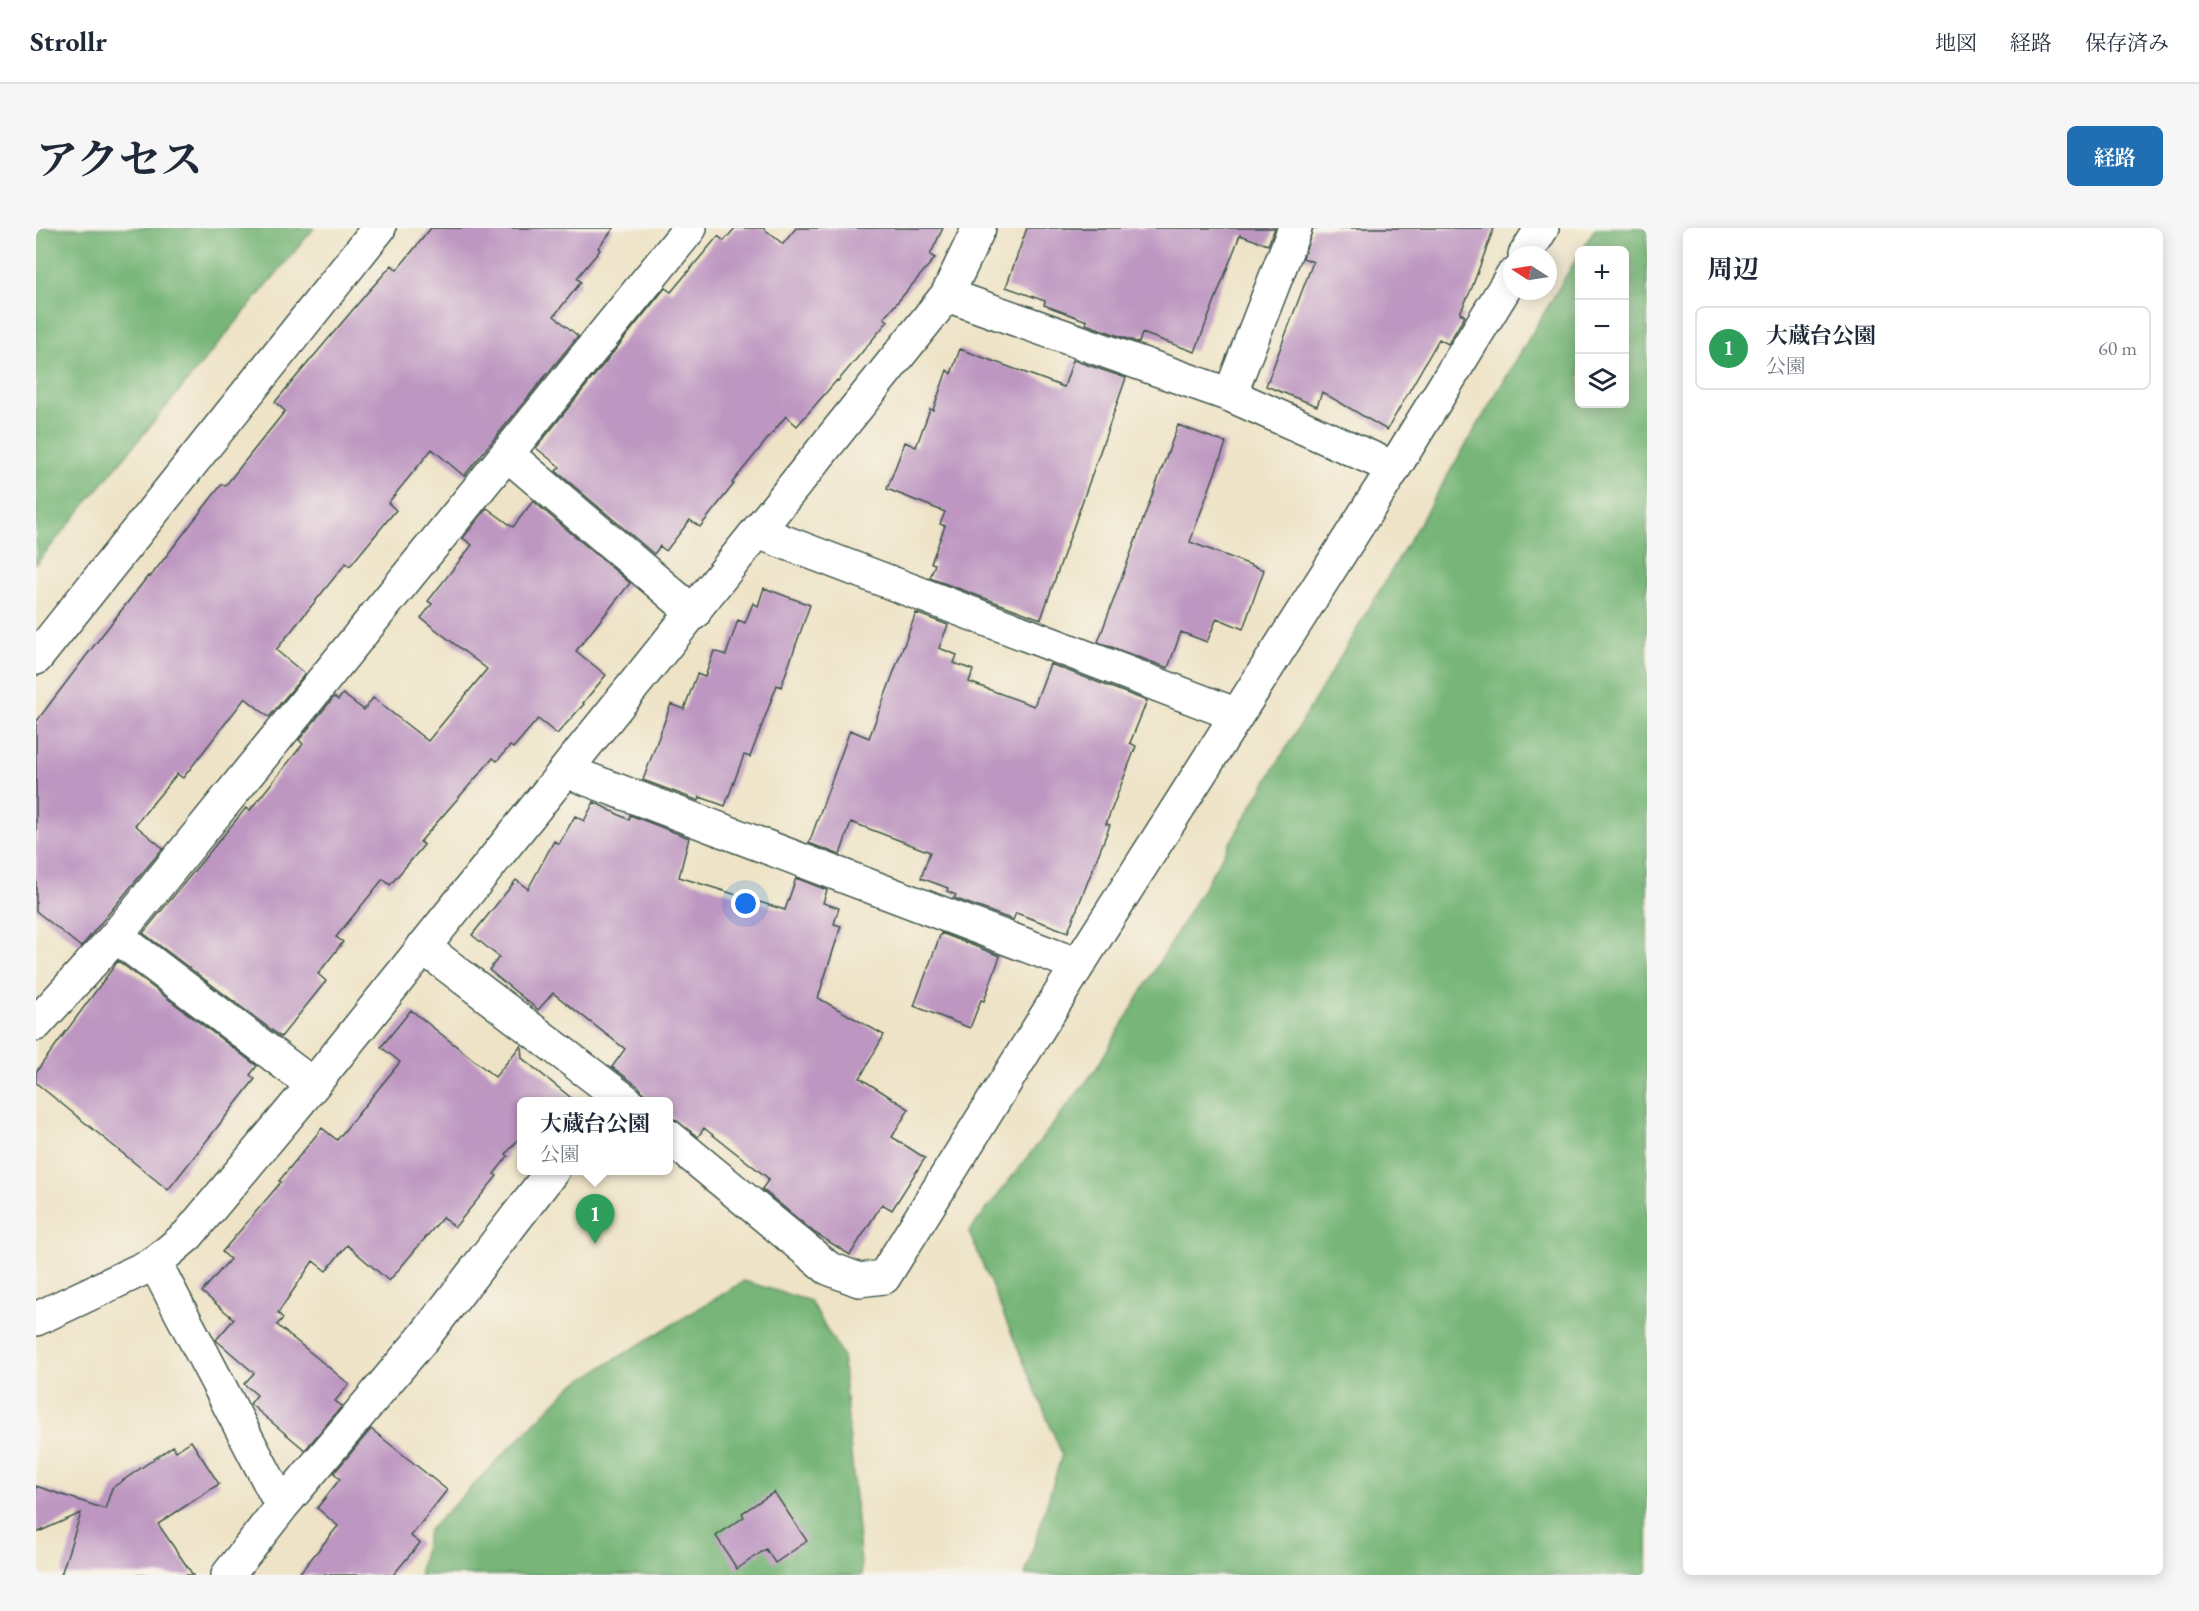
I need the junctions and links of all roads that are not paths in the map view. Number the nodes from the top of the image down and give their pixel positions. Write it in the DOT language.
graph roads {
  1 [pos="379,228"];
  2 [pos="690,228"];
  3 [pos="979,228"];
  4 [pos="1295,228"];
  5 [pos="1542,228"];
  6 [pos="1531,246"];
  7 [pos="1503,291"];
  8 [pos="947,295"];
  9 [pos="1230,395"];
  10 [pos="507,454"];
  11 [pos="1394,468"];
  12 [pos="758,532"];
  13 [pos="693,613"];
  14 [pos="36,658"];
  15 [pos="1236,715"];
  16 [pos="566,771"];
  17 [pos="116,936"];
  18 [pos="423,947"];
  19 [pos="1078,965"];
  20 [pos="37,1020"];
  21 [pos="313,1085"];
  22 [pos="615,1097"];
  23 [pos="673,1139"];
  24 [pos="549,1175"];
  25 [pos="155,1263"];
  26 [pos="51,1312"];
  27 [pos="282,1506"];
  28 [pos="228,1575"];
  1 -- 14 [label="street"];
  2 -- 10 [label="street"];
  3 -- 8 [label="street"];
  4 -- 9 [label="street"];
  5 -- 6 [label="street"];
  7 -- 11 [label="street"];
  8 -- 9 [label="street"];
  8 -- 12 [label="street"];
  9 -- 11 [label="street"];
  10 -- 13 [label="street"];
  10 -- 17 [label="street"];
  11 -- 15 [label="street"];
  12 -- 13 [label="street"];
  12 -- 15 [label="street"];
  13 -- 16 [label="street"];
  15 -- 19 [label="street"];
  16 -- 18 [label="street"];
  16 -- 19 [label="street"];
  17 -- 20 [label="street"];
  17 -- 21 [label="street"];
  18 -- 21 [label="street"];
  18 -- 22 [label="street"];
  19 -- 23 [label="street"];
  21 -- 25 [label="street"];
  24 -- 27 [label="street"];
  25 -- 26 [label="street"];
  25 -- 27 [label="street"];
  27 -- 28 [label="street"];
}
